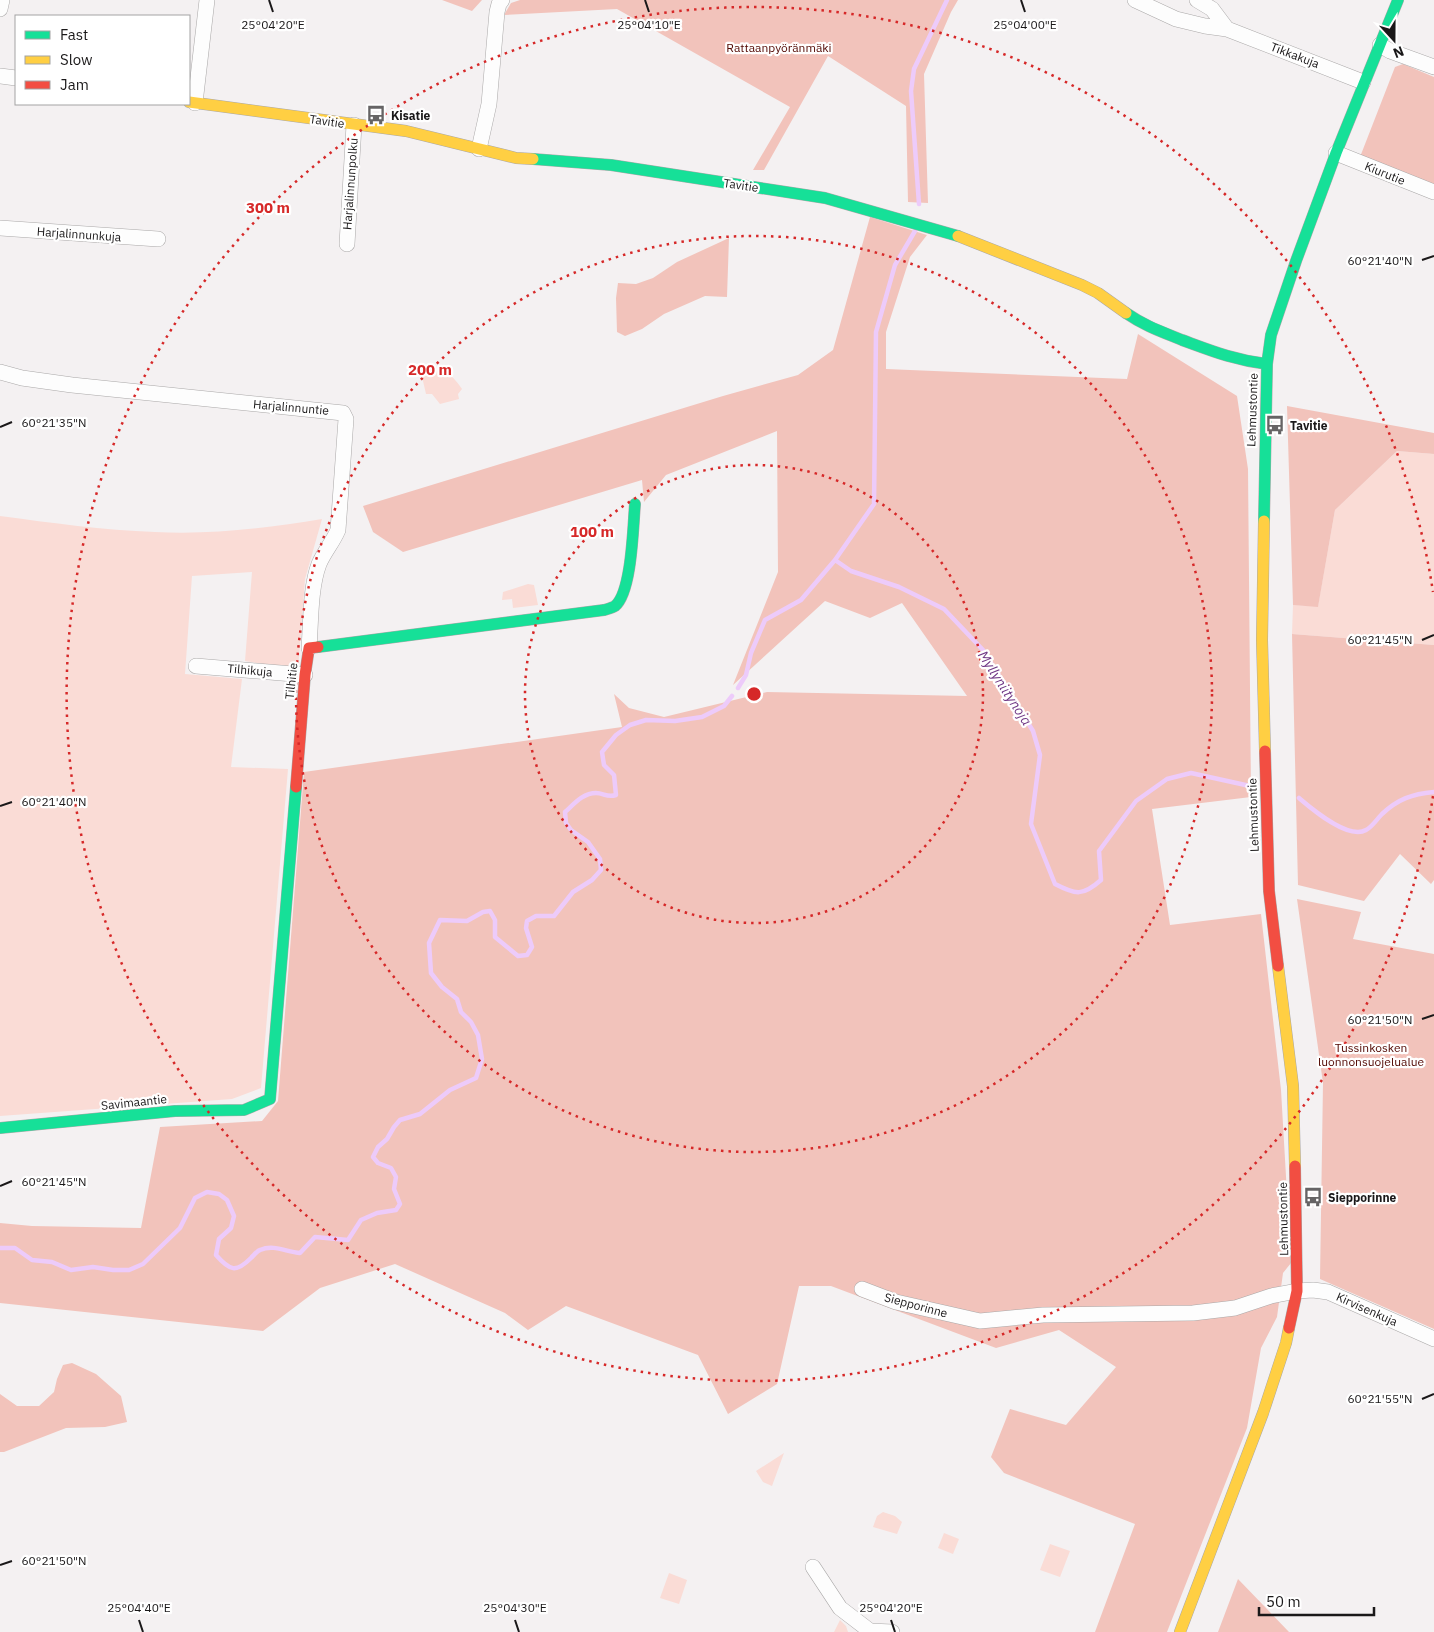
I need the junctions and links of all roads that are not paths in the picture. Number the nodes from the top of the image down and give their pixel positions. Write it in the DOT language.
graph roads {
  1 [pos="2,0"];
  2 [pos="207,0"];
  3 [pos="502,0"];
  4 [pos="1135,0"];
  5 [pos="1197,0"];
  6 [pos="1398,0"];
  7 [pos="0,9"];
  8 [pos="1227,28"];
  9 [pos="1380,45"];
  10 [pos="1434,67"];
  11 [pos="0,76"];
  12 [pos="15,78"];
  13 [pos="1363,82"];
  14 [pos="192,102"];
  15 [pos="354,124"];
  16 [pos="480,149"];
  17 [pos="1336,153"];
  18 [pos="1434,192"];
  19 [pos="0,228"];
  20 [pos="158,239"];
  21 [pos="347,244"];
  22 [pos="1267,364"];
  23 [pos="0,372"];
  24 [pos="635,504"];
  25 [pos="309,648"];
  26 [pos="196,666"];
  27 [pos="305,675"];
  28 [pos="270,1100"];
  29 [pos="0,1128"];
  30 [pos="862,1289"];
  31 [pos="1297,1291"];
  32 [pos="1434,1339"];
  33 [pos="813,1566"];
  34 [pos="892,1632"];
  35 [pos="1180,1632"];
  1 -- 7 [label="street"];
  2 -- 14 [label="street"];
  3 -- 16 [label="street"];
  4 -- 8 [label="street, Tikkakuja"];
  5 -- 8 [label="street, Tikkakuja"];
  6 -- 9 [label="street, Lehmustontie"];
  8 -- 13 [label="street, Tikkakuja"];
  9 -- 10 [label="street"];
  9 -- 13 [label="street, Lehmustontie"];
  11 -- 12 [label="street"];
  13 -- 17 [label="street, Lehmustontie"];
  14 -- 15 [label="street, Tavitie"];
  15 -- 16 [label="street, Tavitie"];
  15 -- 21 [label="street, Harjalinnunpolku"];
  16 -- 22 [label="street, Tavitie"];
  17 -- 18 [label="street, Kiurutie"];
  17 -- 22 [label="street, Lehmustontie"];
  19 -- 20 [label="street, Harjalinnunkuja"];
  22 -- 31 [label="street, Lehmustontie"];
  23 -- 25 [label="street, Harjalinnuntie"];
  24 -- 25 [label="street, Tilhitie"];
  25 -- 27 [label="street, Tilhitie"];
  26 -- 27 [label="street, Tilhikuja"];
  27 -- 28 [label="street, Tilhitie"];
  28 -- 29 [label="street, Savimaantie"];
  30 -- 31 [label="street, Siepporinne"];
  31 -- 32 [label="street, Kirvisenkuja"];
  31 -- 35 [label="street, Lehmustontie"];
  33 -- 34 [label="street"];
}
